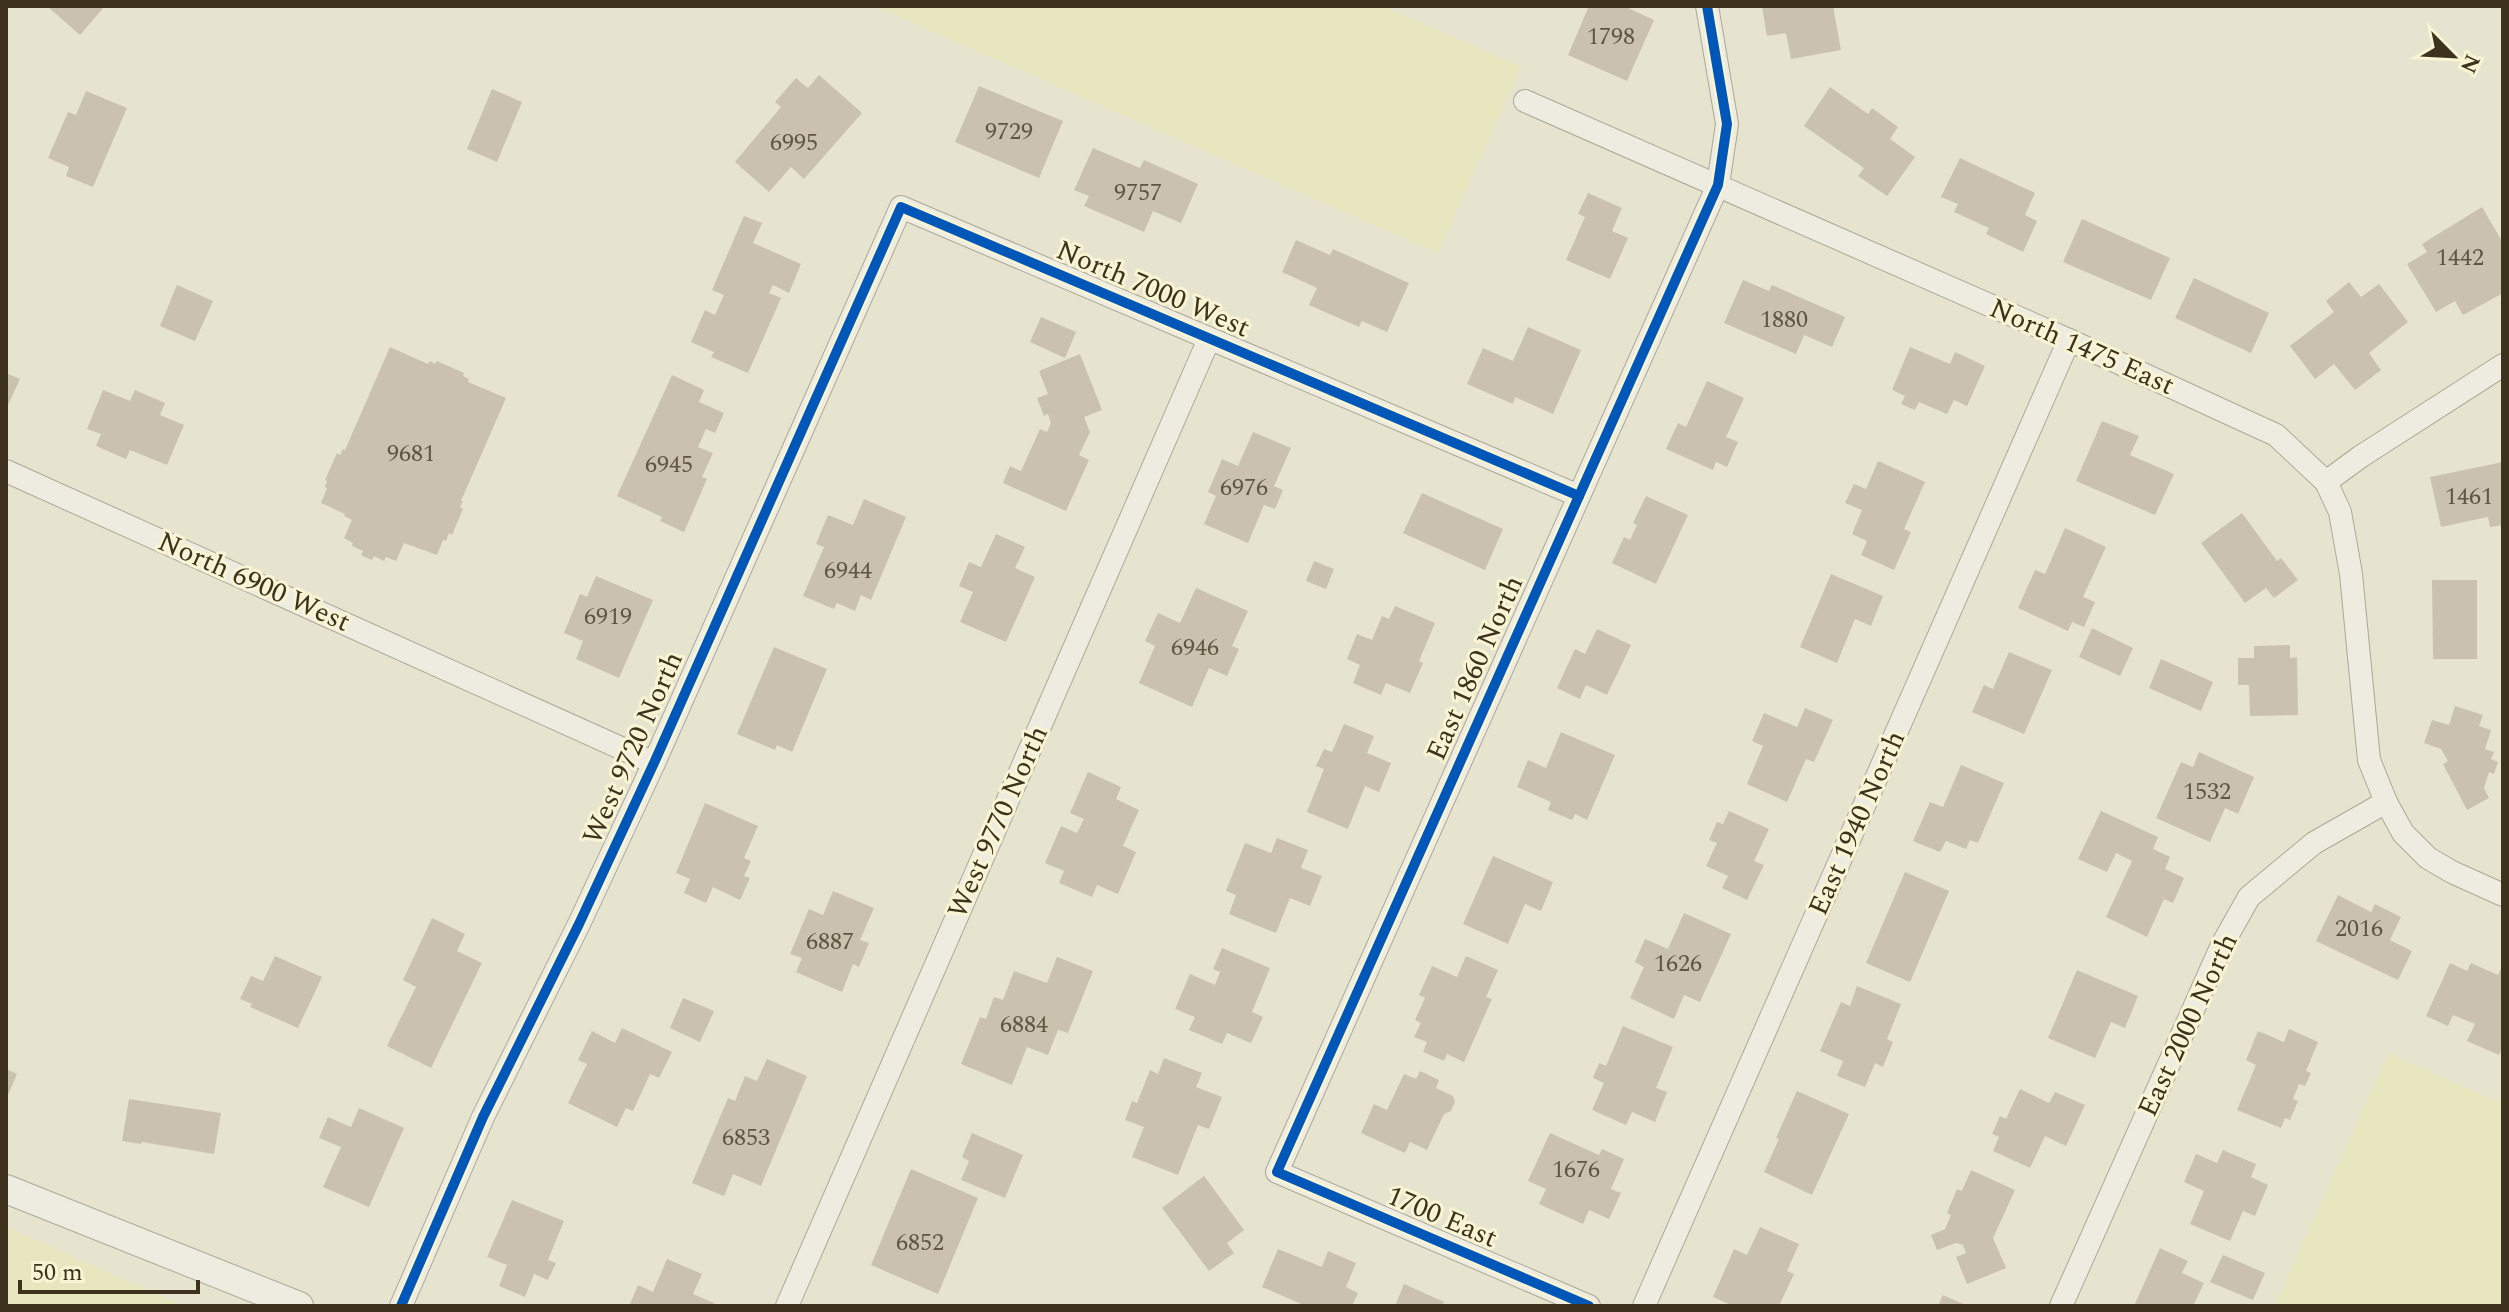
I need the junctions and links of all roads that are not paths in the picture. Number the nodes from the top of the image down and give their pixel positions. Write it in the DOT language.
graph roads {
  1 [pos="1707,6"];
  2 [pos="1525,101"];
  3 [pos="1718,185"];
  4 [pos="901,207"];
  5 [pos="1209,339"];
  6 [pos="2069,340"];
  7 [pos="2503,365"];
  8 [pos="6,471"];
  9 [pos="2326,482"];
  10 [pos="1579,496"];
  11 [pos="654,763"];
  12 [pos="2386,802"];
  13 [pos="2503,895"];
  14 [pos="1277,1172"];
  15 [pos="6,1189"];
  16 [pos="299,1306"];
  17 [pos="401,1306"];
  18 [pos="787,1306"];
  19 [pos="1589,1306"];
  20 [pos="1644,1306"];
  21 [pos="2061,1306"];
  1 -- 3 [label="street, East 1860 North"];
  2 -- 3 [label="street, North 1475 East"];
  3 -- 6 [label="street, North 1475 East"];
  3 -- 10 [label="street, East 1860 North"];
  4 -- 5 [label="street, North 7000 West"];
  4 -- 11 [label="street, West 9720 North"];
  5 -- 10 [label="street, North 7000 West"];
  5 -- 18 [label="street, West 9770 North"];
  6 -- 9 [label="street, North 1475 East"];
  6 -- 20 [label="street, East 1940 North"];
  7 -- 9 [label="street"];
  8 -- 11 [label="street, North 6900 West"];
  9 -- 12 [label="street, North 1475 East"];
  10 -- 14 [label="street, East 1860 North"];
  11 -- 17 [label="street, West 9720 North"];
  12 -- 13 [label="street, North 1475 East"];
  12 -- 21 [label="street, East 2000 North"];
  14 -- 19 [label="street, 1700 East"];
  15 -- 16 [label="street"];
}
